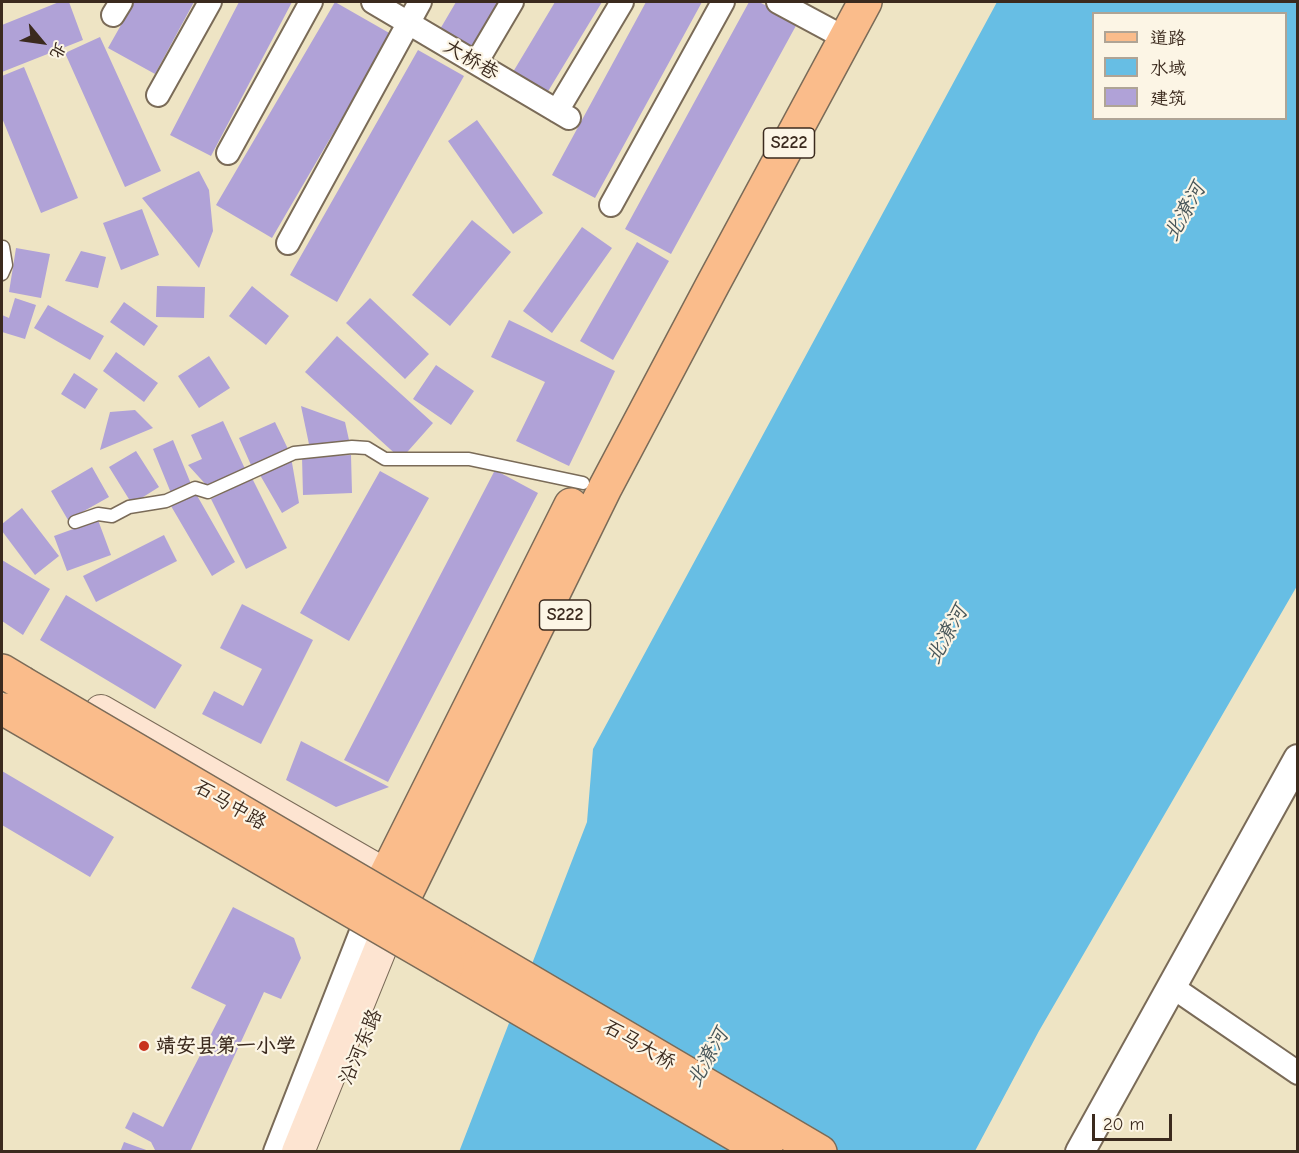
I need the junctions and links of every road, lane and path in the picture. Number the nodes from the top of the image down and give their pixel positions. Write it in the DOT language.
graph roads {
  1 [pos="210,2"];
  2 [pos="310,2"];
  3 [pos="373,2"];
  4 [pos="420,2"];
  5 [pos="512,2"];
  6 [pos="622,2"];
  7 [pos="723,2"];
  8 [pos="778,2"];
  9 [pos="865,2"];
  10 [pos="408,23"];
  11 [pos="845,38"];
  12 [pos="477,63"];
  13 [pos="158,95"];
  14 [pos="228,153"];
  15 [pos="611,205"];
  16 [pos="288,243"];
  17 [pos="3,248"];
  18 [pos="2,274"];
  19 [pos="713,284"];
  20 [pos="583,483"];
  21 [pos="75,522"];
  22 [pos="6,688"];
  23 [pos="1298,759"];
  24 [pos="386,875"];
  25 [pos="403,923"];
  26 [pos="452,952"];
  27 [pos="1171,986"];
  28 [pos="1298,1073"];
  29 [pos="278,1152"];
  30 [pos="298,1152"];
  31 [pos="316,1152"];
  32 [pos="766,1152"];
  33 [pos="820,1152"];
  34 [pos="1080,1152"];
  1 -- 13 [label="street"];
  2 -- 14 [label="street"];
  3 -- 10 [label="street, 大桥巷"];
  4 -- 10 [label="street"];
  5 -- 12 [label="street"];
  6 -- 12 [label="street, 大桥巷"];
  7 -- 15 [label="street"];
  8 -- 11 [label="street"];
  9 -- 11 [label="main road, S222"];
  10 -- 12 [label="street, 大桥巷"];
  10 -- 16 [label="street"];
  11 -- 19 [label="main road, S222"];
  17 -- 18 [label="lane"];
  19 -- 20 [label="main road"];
  19 -- 25 [label="main road, S222"];
  20 -- 21 [label="lane"];
  20 -- 24 [label="main road"];
  22 -- 24 [label="main road"];
  22 -- 25 [label="main road, 石马中路, bridge"];
  23 -- 27 [label="street"];
  24 -- 29 [label="street"];
  25 -- 26 [label="main road, 石马中路, bridge"];
  25 -- 30 [label="main road"];
  25 -- 31 [label="main road, 沿河东路"];
  26 -- 32 [label="main road, 石马大桥"];
  26 -- 33 [label="main road, 石马大桥"];
  27 -- 28 [label="street"];
  27 -- 34 [label="street"];
}
